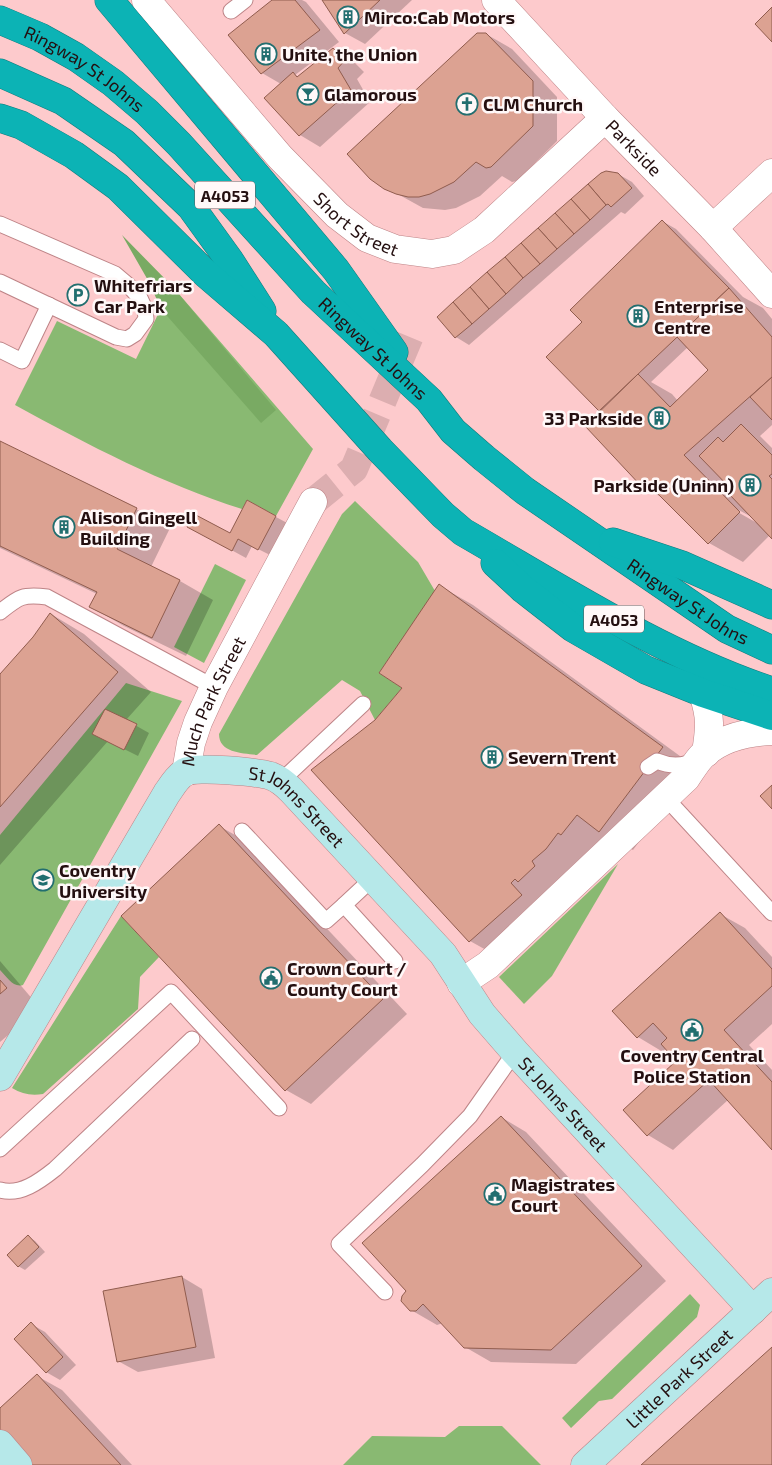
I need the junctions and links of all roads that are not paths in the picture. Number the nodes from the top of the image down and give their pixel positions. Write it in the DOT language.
graph roads {
  1 [pos="109,0"];
  2 [pos="146,0"];
  3 [pos="245,0"];
  4 [pos="496,0"];
  5 [pos="231,11"];
  6 [pos="0,20"];
  7 [pos="0,73"];
  8 [pos="0,118"];
  9 [pos="605,118"];
  10 [pos="772,173"];
  11 [pos="0,224"];
  12 [pos="713,228"];
  13 [pos="0,282"];
  14 [pos="772,294"];
  15 [pos="49,306"];
  16 [pos="276,334"];
  17 [pos="0,350"];
  18 [pos="429,400"];
  19 [pos="313,502"];
  20 [pos="463,532"];
  21 [pos="586,533"];
  22 [pos="772,605"];
  23 [pos="0,612"];
  24 [pos="772,650"];
  25 [pos="214,687"];
  26 [pos="772,691"];
  27 [pos="703,693"];
  28 [pos="363,704"];
  29 [pos="772,716"];
  30 [pos="772,731"];
  31 [pos="703,755"];
  32 [pos="648,767"];
  33 [pos="186,772"];
  34 [pos="281,781"];
  35 [pos="665,797"];
  36 [pos="242,831"];
  37 [pos="373,878"];
  38 [pos="344,905"];
  39 [pos="772,913"];
  40 [pos="395,961"];
  41 [pos="461,983"];
  42 [pos="192,1039"];
  43 [pos="516,1052"];
  44 [pos="0,1077"];
  45 [pos="279,1108"];
  46 [pos="0,1149"];
  47 [pos="0,1190"];
  48 [pos="385,1292"];
  49 [pos="762,1301"];
  50 [pos="0,1444"];
  51 [pos="18,1465"];
  52 [pos="585,1465"];
  1 -- 18 [label="highway"];
  2 -- 9 [label="street, Short Street"];
  3 -- 5 [label="lane"];
  4 -- 9 [label="street, Parkside"];
  6 -- 18 [label="highway, Ringway St Johns / A4053"];
  7 -- 16 [label="highway"];
  8 -- 16 [label="highway, A4053"];
  9 -- 12 [label="street, Parkside"];
  10 -- 12 [label="street"];
  11 -- 15 [label="lane"];
  12 -- 14 [label="street, Parkside"];
  13 -- 15 [label="lane"];
  15 -- 17 [label="lane"];
  16 -- 20 [label="highway, A4053"];
  18 -- 21 [label="highway, Ringway St Johns / A4053"];
  19 -- 25 [label="street, Much Park Street"];
  20 -- 26 [label="highway, A4053"];
  20 -- 27 [label="highway"];
  21 -- 22 [label="highway"];
  21 -- 24 [label="highway, Ringway St Johns / A4053"];
  23 -- 25 [label="lane"];
  25 -- 33 [label="street, Much Park Street"];
  27 -- 29 [label="highway"];
  27 -- 31 [label="street"];
  28 -- 34 [label="lane"];
  30 -- 31 [label="street"];
  31 -- 32 [label="lane"];
  31 -- 35 [label="street"];
  33 -- 34 [label="main road, St Johns Street"];
  33 -- 44 [label="main road, Much Park Street"];
  34 -- 37 [label="main road, St Johns Street"];
  35 -- 39 [label="lane"];
  35 -- 41 [label="street"];
  36 -- 38 [label="lane"];
  37 -- 38 [label="lane"];
  37 -- 41 [label="main road, St Johns Street"];
  38 -- 40 [label="lane"];
  41 -- 43 [label="main road, St Johns Street"];
  42 -- 47 [label="lane"];
  43 -- 48 [label="lane"];
  43 -- 49 [label="main road, St Johns Street"];
  45 -- 46 [label="lane"];
  49 -- 52 [label="main road, Little Park Street"];
  50 -- 51 [label="main road"];
}
